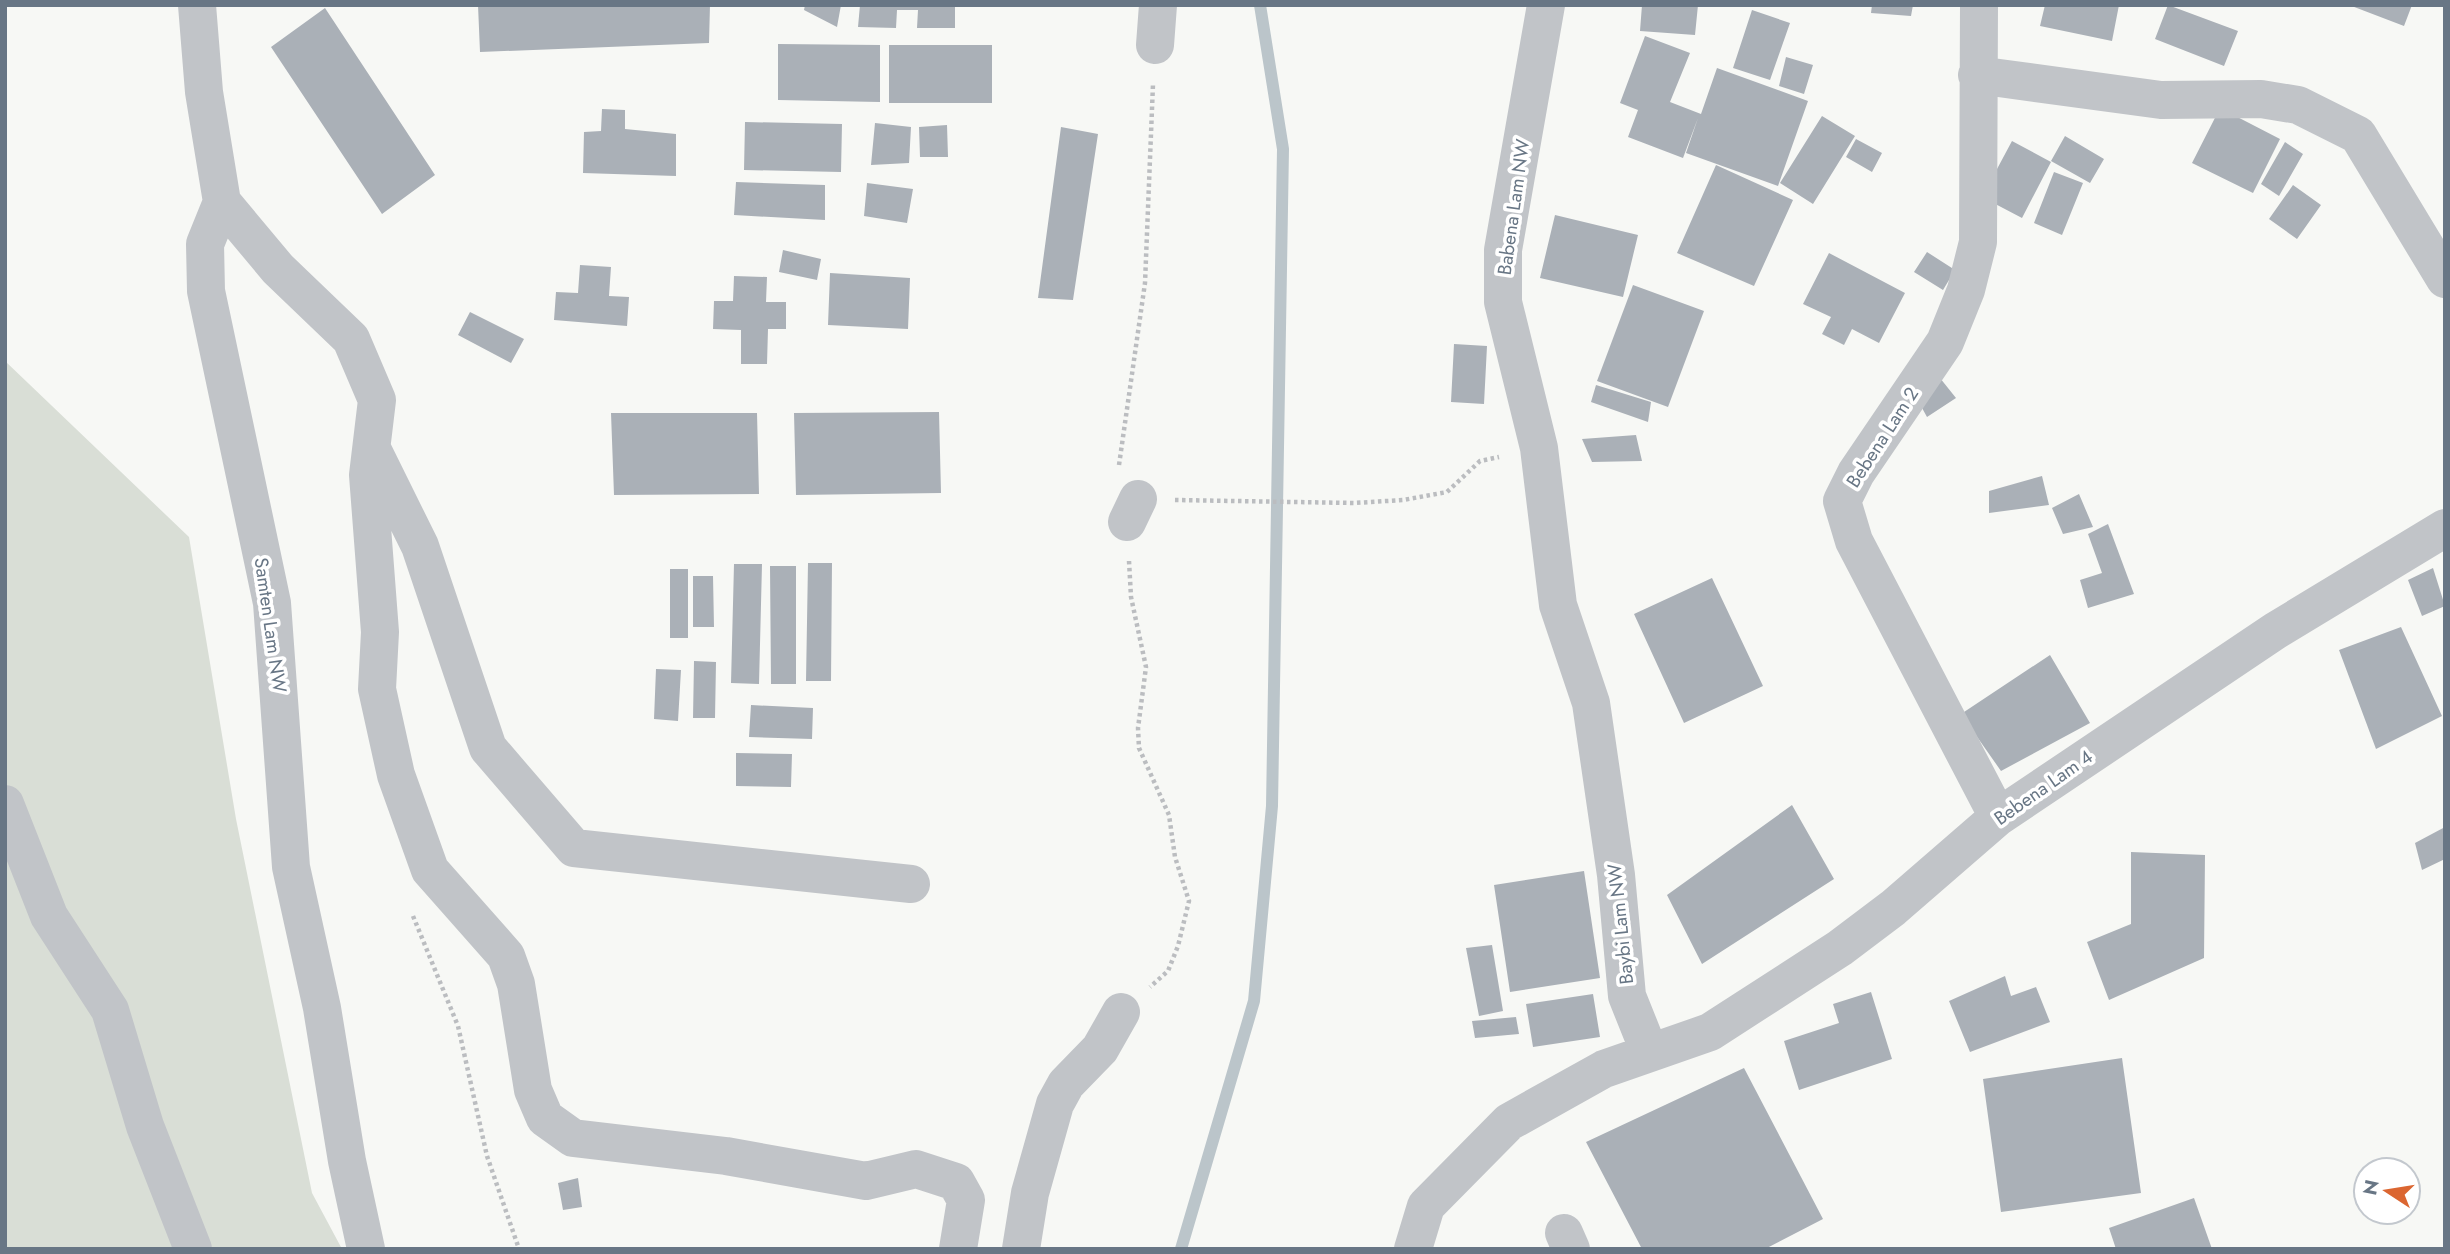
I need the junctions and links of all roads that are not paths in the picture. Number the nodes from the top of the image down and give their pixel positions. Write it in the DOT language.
graph roads {
  1 [pos="197,5"];
  2 [pos="1158,5"];
  3 [pos="1546,5"];
  4 [pos="1979,5"];
  5 [pos="1155,45"];
  6 [pos="1977,75"];
  7 [pos="222,201"];
  8 [pos="2445,279"];
  9 [pos="371,448"];
  10 [pos="1541,464"];
  11 [pos="2445,528"];
  12 [pos="5,804"];
  13 [pos="1998,817"];
  14 [pos="911,884"];
  15 [pos="1121,1012"];
  16 [pos="1649,1051"];
  17 [pos="193,1249"];
  18 [pos="366,1249"];
  19 [pos="958,1249"];
  20 [pos="1021,1249"];
  21 [pos="1413,1249"];
  1 -- 7 [label="street"];
  2 -- 5 [label="street"];
  3 -- 10 [label="street, Babena Lam NW"];
  4 -- 6 [label="street, Bebena Lam 2"];
  6 -- 8 [label="street"];
  6 -- 13 [label="street, Bebena Lam 2"];
  7 -- 9 [label="street"];
  7 -- 18 [label="street, Samten Lam NW"];
  9 -- 14 [label="street"];
  9 -- 19 [label="street"];
  10 -- 16 [label="street, Baybi Lam NW"];
  11 -- 13 [label="street, Bebena Lam 4"];
  12 -- 17 [label="street"];
  13 -- 16 [label="street, Bebena Lam 4"];
  15 -- 20 [label="street"];
  16 -- 21 [label="street"];
}
